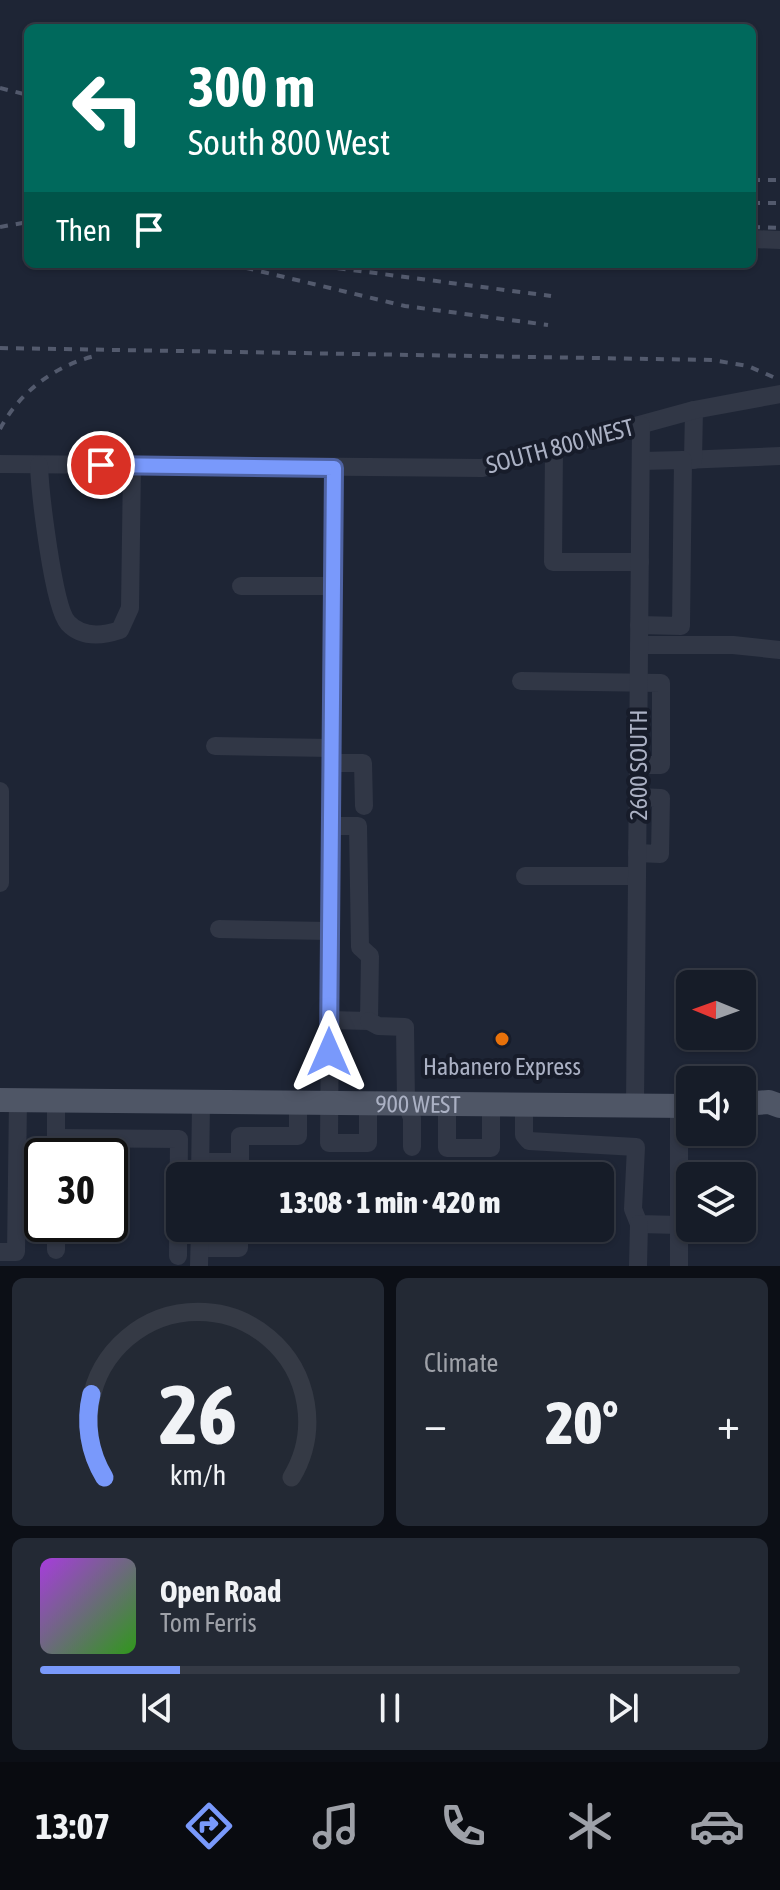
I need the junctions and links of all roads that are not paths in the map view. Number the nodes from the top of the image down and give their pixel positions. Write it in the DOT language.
graph roads {
  1 [pos="756,239"];
  2 [pos="780,240"];
  3 [pos="780,394"];
  4 [pos="694,410"];
  5 [pos="641,425"];
  6 [pos="554,450"];
  7 [pos="780,456"];
  8 [pos="688,460"];
  9 [pos="641,461"];
  10 [pos="0,464"];
  11 [pos="39,465"];
  12 [pos="132,465"];
  13 [pos="334,468"];
  14 [pos="640,562"];
  15 [pos="241,586"];
  16 [pos="333,586"];
  17 [pos="639,625"];
  18 [pos="639,645"];
  19 [pos="780,650"];
  20 [pos="521,681"];
  21 [pos="639,684"];
  22 [pos="215,746"];
  23 [pos="331,755"];
  24 [pos="0,791"];
  25 [pos="364,806"];
  26 [pos="331,826"];
  27 [pos="525,876"];
  28 [pos="637,876"];
  29 [pos="0,883"];
  30 [pos="219,929"];
  31 [pos="330,931"];
  32 [pos="329,1020"];
  33 [pos="369,1021"];
  34 [pos="9,1100"];
  35 [pos="56,1101"];
  36 [pos="329,1101"];
  37 [pos="776,1101"];
  38 [pos="298,1102"];
  39 [pos="368,1102"];
  40 [pos="406,1102"];
  41 [pos="201,1103"];
  42 [pos="447,1103"];
  43 [pos="491,1103"];
  44 [pos="756,1103"];
  45 [pos="524,1104"];
  46 [pos="635,1105"];
  47 [pos="676,1107"];
  48 [pos="56,1138"];
  49 [pos="9,1140"];
  50 [pos="128,1142"];
  51 [pos="412,1147"];
  52 [pos="200,1162"];
  53 [pos="240,1162"];
  54 [pos="639,1224"];
  55 [pos="676,1225"];
  56 [pos="56,1242"];
  57 [pos="239,1242"];
  58 [pos="679,1242"];
  59 [pos="56,1250"];
  60 [pos="0,1252"];
  61 [pos="178,1256"];
  62 [pos="200,1257"];
  63 [pos="638,1266"];
  64 [pos="679,1266"];
  1 -- 2 [label="street"];
  3 -- 4 [label="street, SOUTH 800 WEST"];
  4 -- 5 [label="street, SOUTH 800 WEST"];
  4 -- 8 [label="street"];
  5 -- 6 [label="street, SOUTH 800 WEST"];
  5 -- 9 [label="street, 2600 SOUTH"];
  6 -- 13 [label="street, SOUTH 800 WEST"];
  6 -- 14 [label="street"];
  7 -- 8 [label="street"];
  8 -- 9 [label="street"];
  8 -- 17 [label="street"];
  9 -- 14 [label="street, 2600 SOUTH"];
  10 -- 11 [label="street, SOUTH 800 WEST"];
  11 -- 12 [label="street, SOUTH 800 WEST"];
  11 -- 12 [label="street"];
  12 -- 13 [label="street, SOUTH 800 WEST"];
  13 -- 16 [label="street"];
  14 -- 17 [label="street, 2600 SOUTH"];
  15 -- 16 [label="street"];
  16 -- 23 [label="street"];
  17 -- 18 [label="street, 2600 SOUTH"];
  18 -- 19 [label="street"];
  18 -- 21 [label="street, 2600 SOUTH"];
  20 -- 21 [label="street"];
  21 -- 28 [label="street, 2600 SOUTH"];
  22 -- 23 [label="street"];
  23 -- 25 [label="street"];
  23 -- 26 [label="street"];
  24 -- 29 [label="street"];
  26 -- 31 [label="street"];
  26 -- 33 [label="street"];
  27 -- 28 [label="street"];
  28 -- 46 [label="street, 2600 SOUTH"];
  30 -- 31 [label="street"];
  31 -- 32 [label="street"];
  32 -- 33 [label="street"];
  32 -- 36 [label="street"];
  33 -- 40 [label="street"];
  34 -- 35 [label="main road, 900 WEST"];
  34 -- 49 [label="street"];
  35 -- 41 [label="main road, 900 WEST"];
  35 -- 48 [label="street"];
  36 -- 38 [label="main road, 900 WEST"];
  36 -- 39 [label="main road, 900 WEST"];
  36 -- 39 [label="street"];
  37 -- 44 [label="main road"];
  38 -- 41 [label="main road, 900 WEST"];
  38 -- 53 [label="street"];
  39 -- 40 [label="main road, 900 WEST"];
  40 -- 42 [label="main road, 900 WEST"];
  40 -- 51 [label="street"];
  41 -- 52 [label="street"];
  42 -- 43 [label="main road, 900 WEST"];
  42 -- 43 [label="street"];
  43 -- 45 [label="main road, 900 WEST"];
  45 -- 46 [label="main road, 900 WEST"];
  45 -- 54 [label="street"];
  46 -- 47 [label="main road, 900 WEST"];
  49 -- 60 [label="street"];
  50 -- 61 [label="street"];
  54 -- 55 [label="street"];
  54 -- 63 [label="street"];
  56 -- 59 [label="street"];
  57 -- 62 [label="street"];
  58 -- 64 [label="street"];
}
